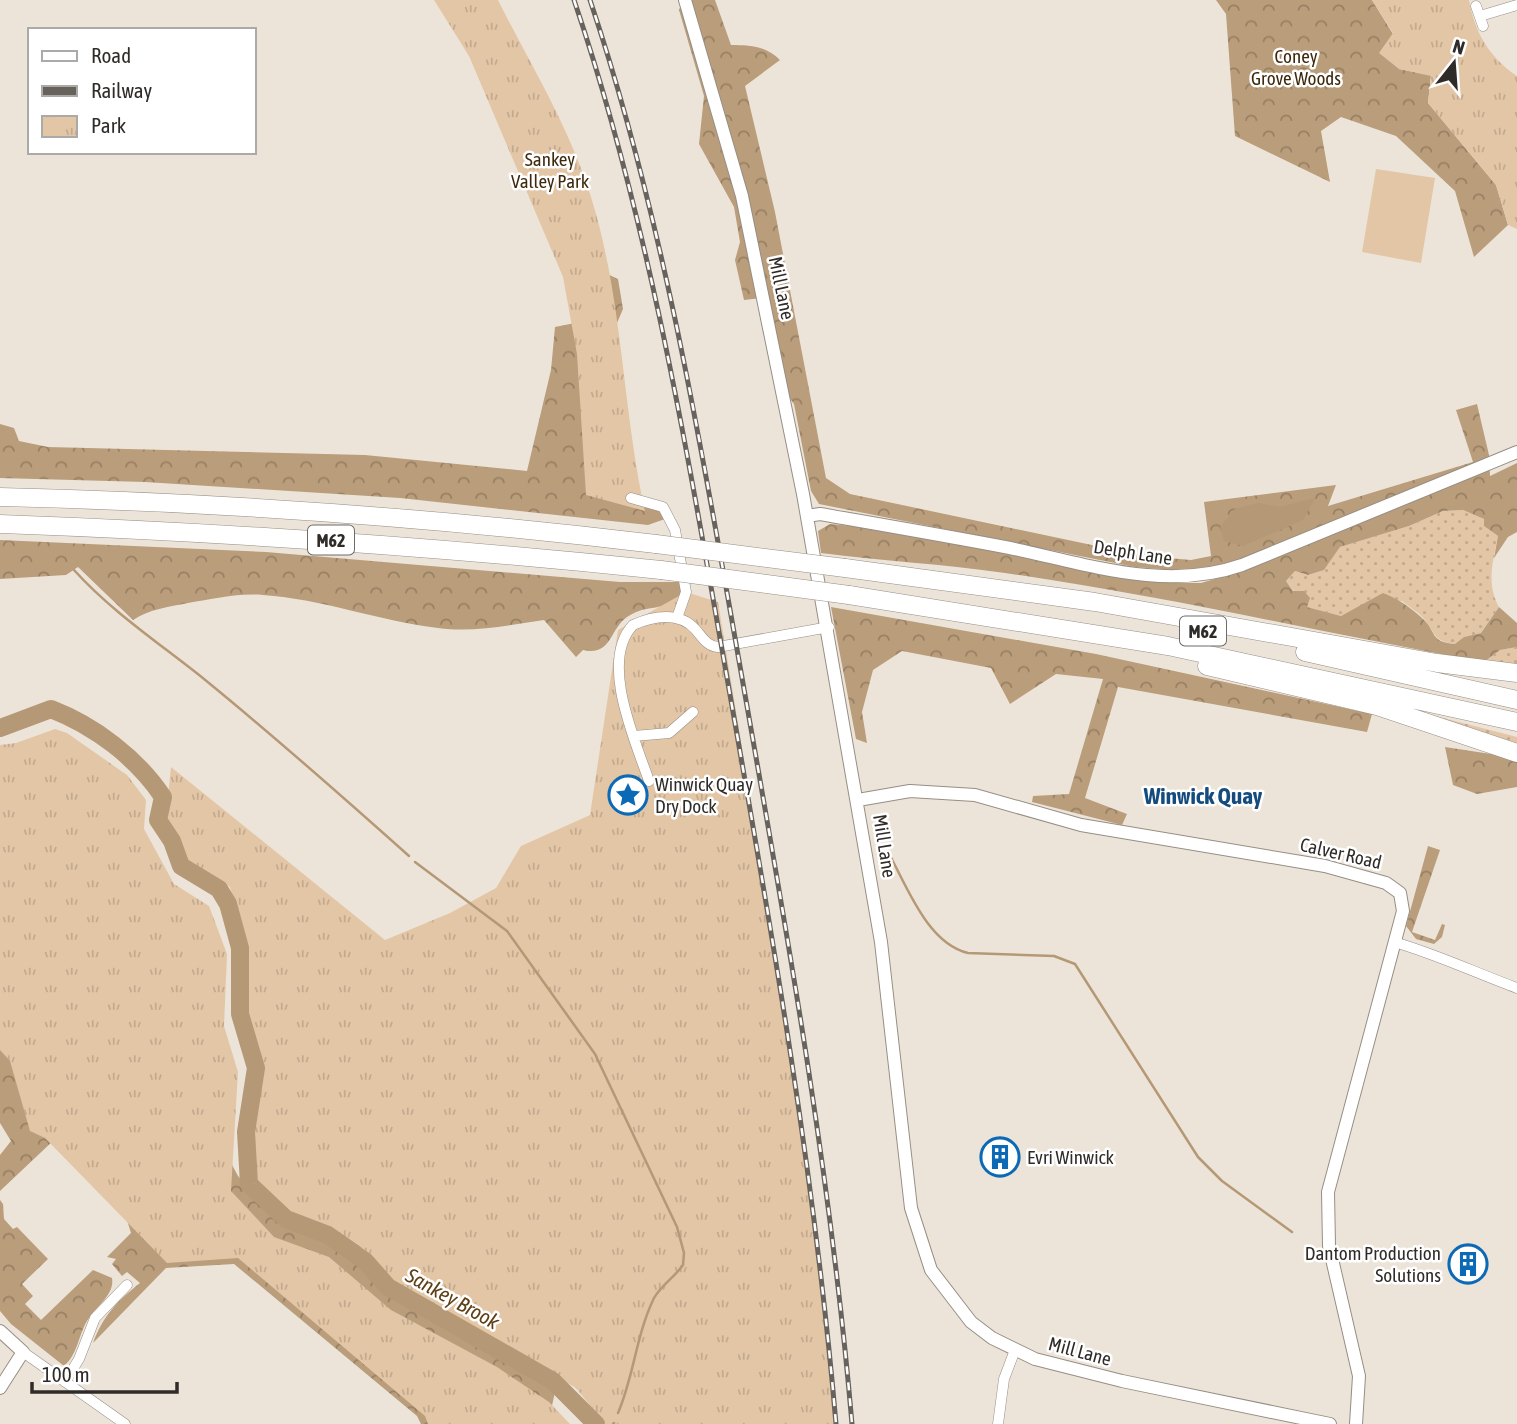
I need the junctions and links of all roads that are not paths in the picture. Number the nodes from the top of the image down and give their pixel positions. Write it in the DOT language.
graph roads {
  1 [pos="685,0"];
  2 [pos="1517,5"];
  3 [pos="1480,16"];
  4 [pos="1517,452"];
  5 [pos="0,496"];
  6 [pos="631,498"];
  7 [pos="807,516"];
  8 [pos="0,524"];
  9 [pos="958,585"];
  10 [pos="959,612"];
  11 [pos="677,618"];
  12 [pos="829,627"];
  13 [pos="1517,673"];
  14 [pos="1517,700"];
  15 [pos="693,712"];
  16 [pos="1517,722"];
  17 [pos="634,736"];
  18 [pos="1517,753"];
  19 [pos="649,781"];
  20 [pos="858,800"];
  21 [pos="1394,942"];
  22 [pos="1517,988"];
  23 [pos="127,1285"];
  24 [pos="0,1331"];
  25 [pos="1016,1350"];
  26 [pos="23,1352"];
  27 [pos="65,1382"];
  28 [pos="0,1388"];
  29 [pos="120,1422"];
  30 [pos="998,1424"];
  31 [pos="1330,1424"];
  32 [pos="1356,1424"];
  1 -- 7 [label="street, Mill Lane"];
  2 -- 3 [label="street"];
  4 -- 7 [label="street, Delph Lane"];
  5 -- 9 [label="highway, M62, bridge"];
  6 -- 11 [label="street"];
  7 -- 12 [label="street, Mill Lane"];
  8 -- 10 [label="highway, M62, bridge"];
  9 -- 13 [label="highway"];
  9 -- 14 [label="highway, M62"];
  10 -- 16 [label="highway, M62"];
  10 -- 18 [label="highway"];
  11 -- 12 [label="street"];
  11 -- 17 [label="street"];
  12 -- 20 [label="street, Mill Lane"];
  15 -- 17 [label="street"];
  17 -- 19 [label="street"];
  20 -- 21 [label="street, Calver Road"];
  20 -- 25 [label="street, Mill Lane"];
  21 -- 22 [label="street"];
  21 -- 32 [label="street, Calver Road"];
  23 -- 27 [label="street"];
  24 -- 26 [label="street"];
  25 -- 30 [label="street"];
  25 -- 31 [label="street, Mill Lane"];
  26 -- 27 [label="street"];
  26 -- 28 [label="street"];
  27 -- 29 [label="street"];
}
